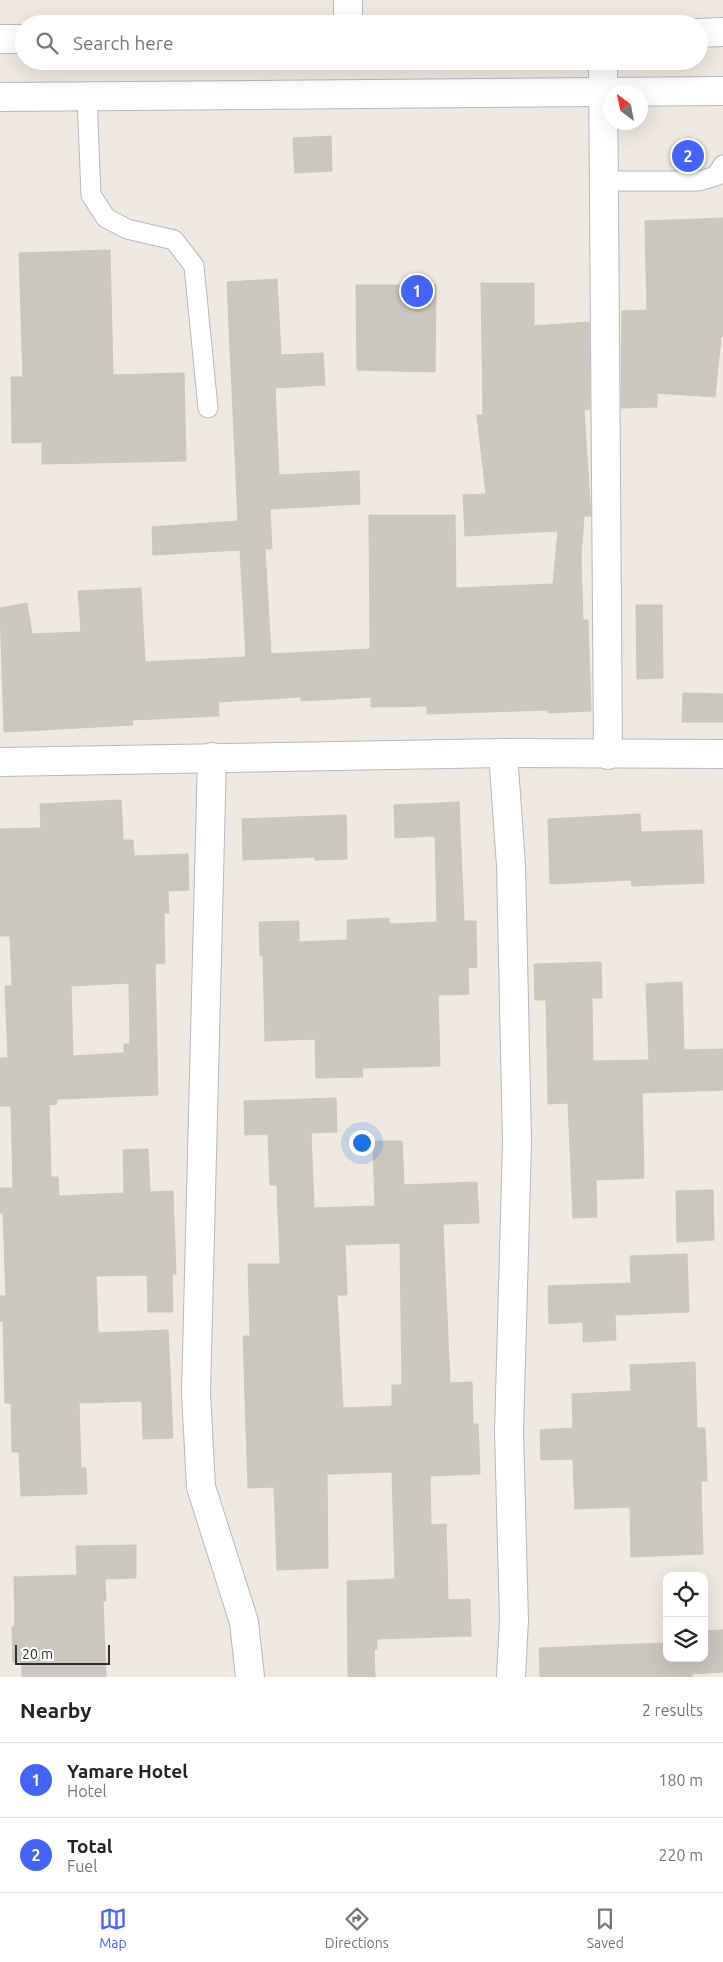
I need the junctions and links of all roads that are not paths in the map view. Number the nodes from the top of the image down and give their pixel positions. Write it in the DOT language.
graph roads {
  1 [pos="348,0"];
  2 [pos="348,15"];
  3 [pos="708,32"];
  4 [pos="723,32"];
  5 [pos="15,39"];
  6 [pos="0,40"];
  7 [pos="603,70"];
  8 [pos="603,85"];
  9 [pos="723,91"];
  10 [pos="603,92"];
  11 [pos="648,92"];
  12 [pos="87,96"];
  13 [pos="0,97"];
  14 [pos="603,130"];
  15 [pos="723,165"];
  16 [pos="604,181"];
  17 [pos="208,408"];
  18 [pos="503,752"];
  19 [pos="723,754"];
  20 [pos="608,755"];
  21 [pos="212,757"];
  22 [pos="0,762"];
  23 [pos="250,1677"];
  24 [pos="511,1677"];
  1 -- 2 [label="street"];
  3 -- 4 [label="street"];
  5 -- 6 [label="street"];
  7 -- 8 [label="street"];
  9 -- 11 [label="street"];
  10 -- 12 [label="street"];
  12 -- 13 [label="street"];
  12 -- 17 [label="lane"];
  14 -- 16 [label="street"];
  15 -- 16 [label="lane"];
  16 -- 20 [label="street"];
  18 -- 20 [label="street"];
  18 -- 21 [label="street"];
  18 -- 24 [label="street"];
  19 -- 20 [label="street"];
  21 -- 22 [label="street"];
  21 -- 23 [label="street"];
}
